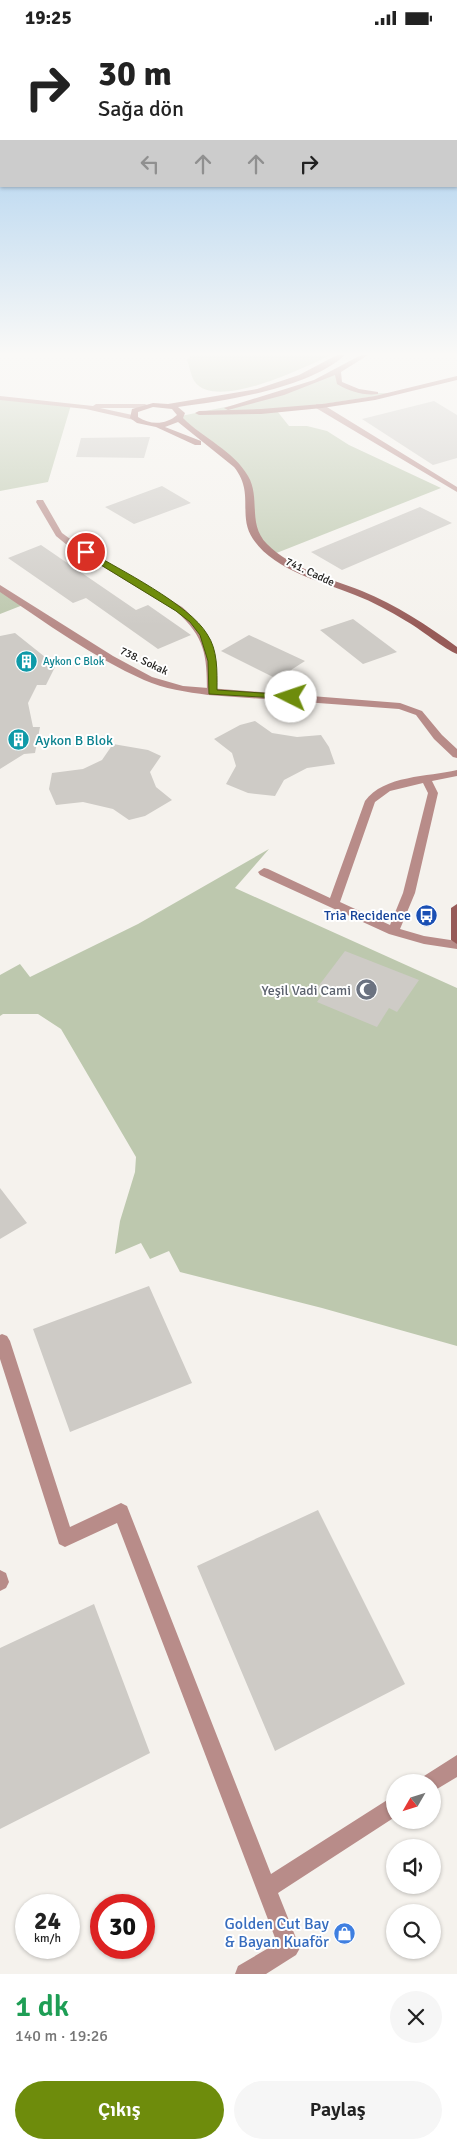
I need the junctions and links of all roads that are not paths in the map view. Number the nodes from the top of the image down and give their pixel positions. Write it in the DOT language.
graph roads {
  1 [pos="204,445"];
  2 [pos="210,445"];
  3 [pos="384,445"];
  4 [pos="216,451"];
  5 [pos="457,490"];
  6 [pos="40,502"];
  7 [pos="0,588"];
  8 [pos="457,651"];
  9 [pos="212,692"];
  10 [pos="457,755"];
  11 [pos="457,773"];
  12 [pos="426,780"];
  13 [pos="264,872"];
  14 [pos="334,904"];
  15 [pos="457,908"];
  16 [pos="393,931"];
  17 [pos="457,940"];
  18 [pos="457,945"];
  19 [pos="2,1341"];
  20 [pos="457,1765"];
  21 [pos="441,1776"];
  22 [pos="386,1811"];
  23 [pos="266,1889"];
  24 [pos="246,1974"];
  1 -- 4 [label="street, 741. Cadde"];
  2 -- 4 [label="street, 741. Cadde"];
  3 -- 5 [label="street"];
  4 -- 8 [label="street, 741. Cadde"];
  6 -- 9 [label="street"];
  7 -- 9 [label="street, 738. Sokak"];
  9 -- 10 [label="street, 738. Sokak"];
  11 -- 12 [label="street"];
  12 -- 14 [label="street"];
  12 -- 16 [label="street"];
  13 -- 14 [label="street"];
  14 -- 16 [label="street"];
  15 -- 17 [label="street"];
  16 -- 18 [label="street"];
  19 -- 23 [label="street"];
  20 -- 21 [label="street"];
  22 -- 23 [label="street"];
  23 -- 24 [label="street"];
}
